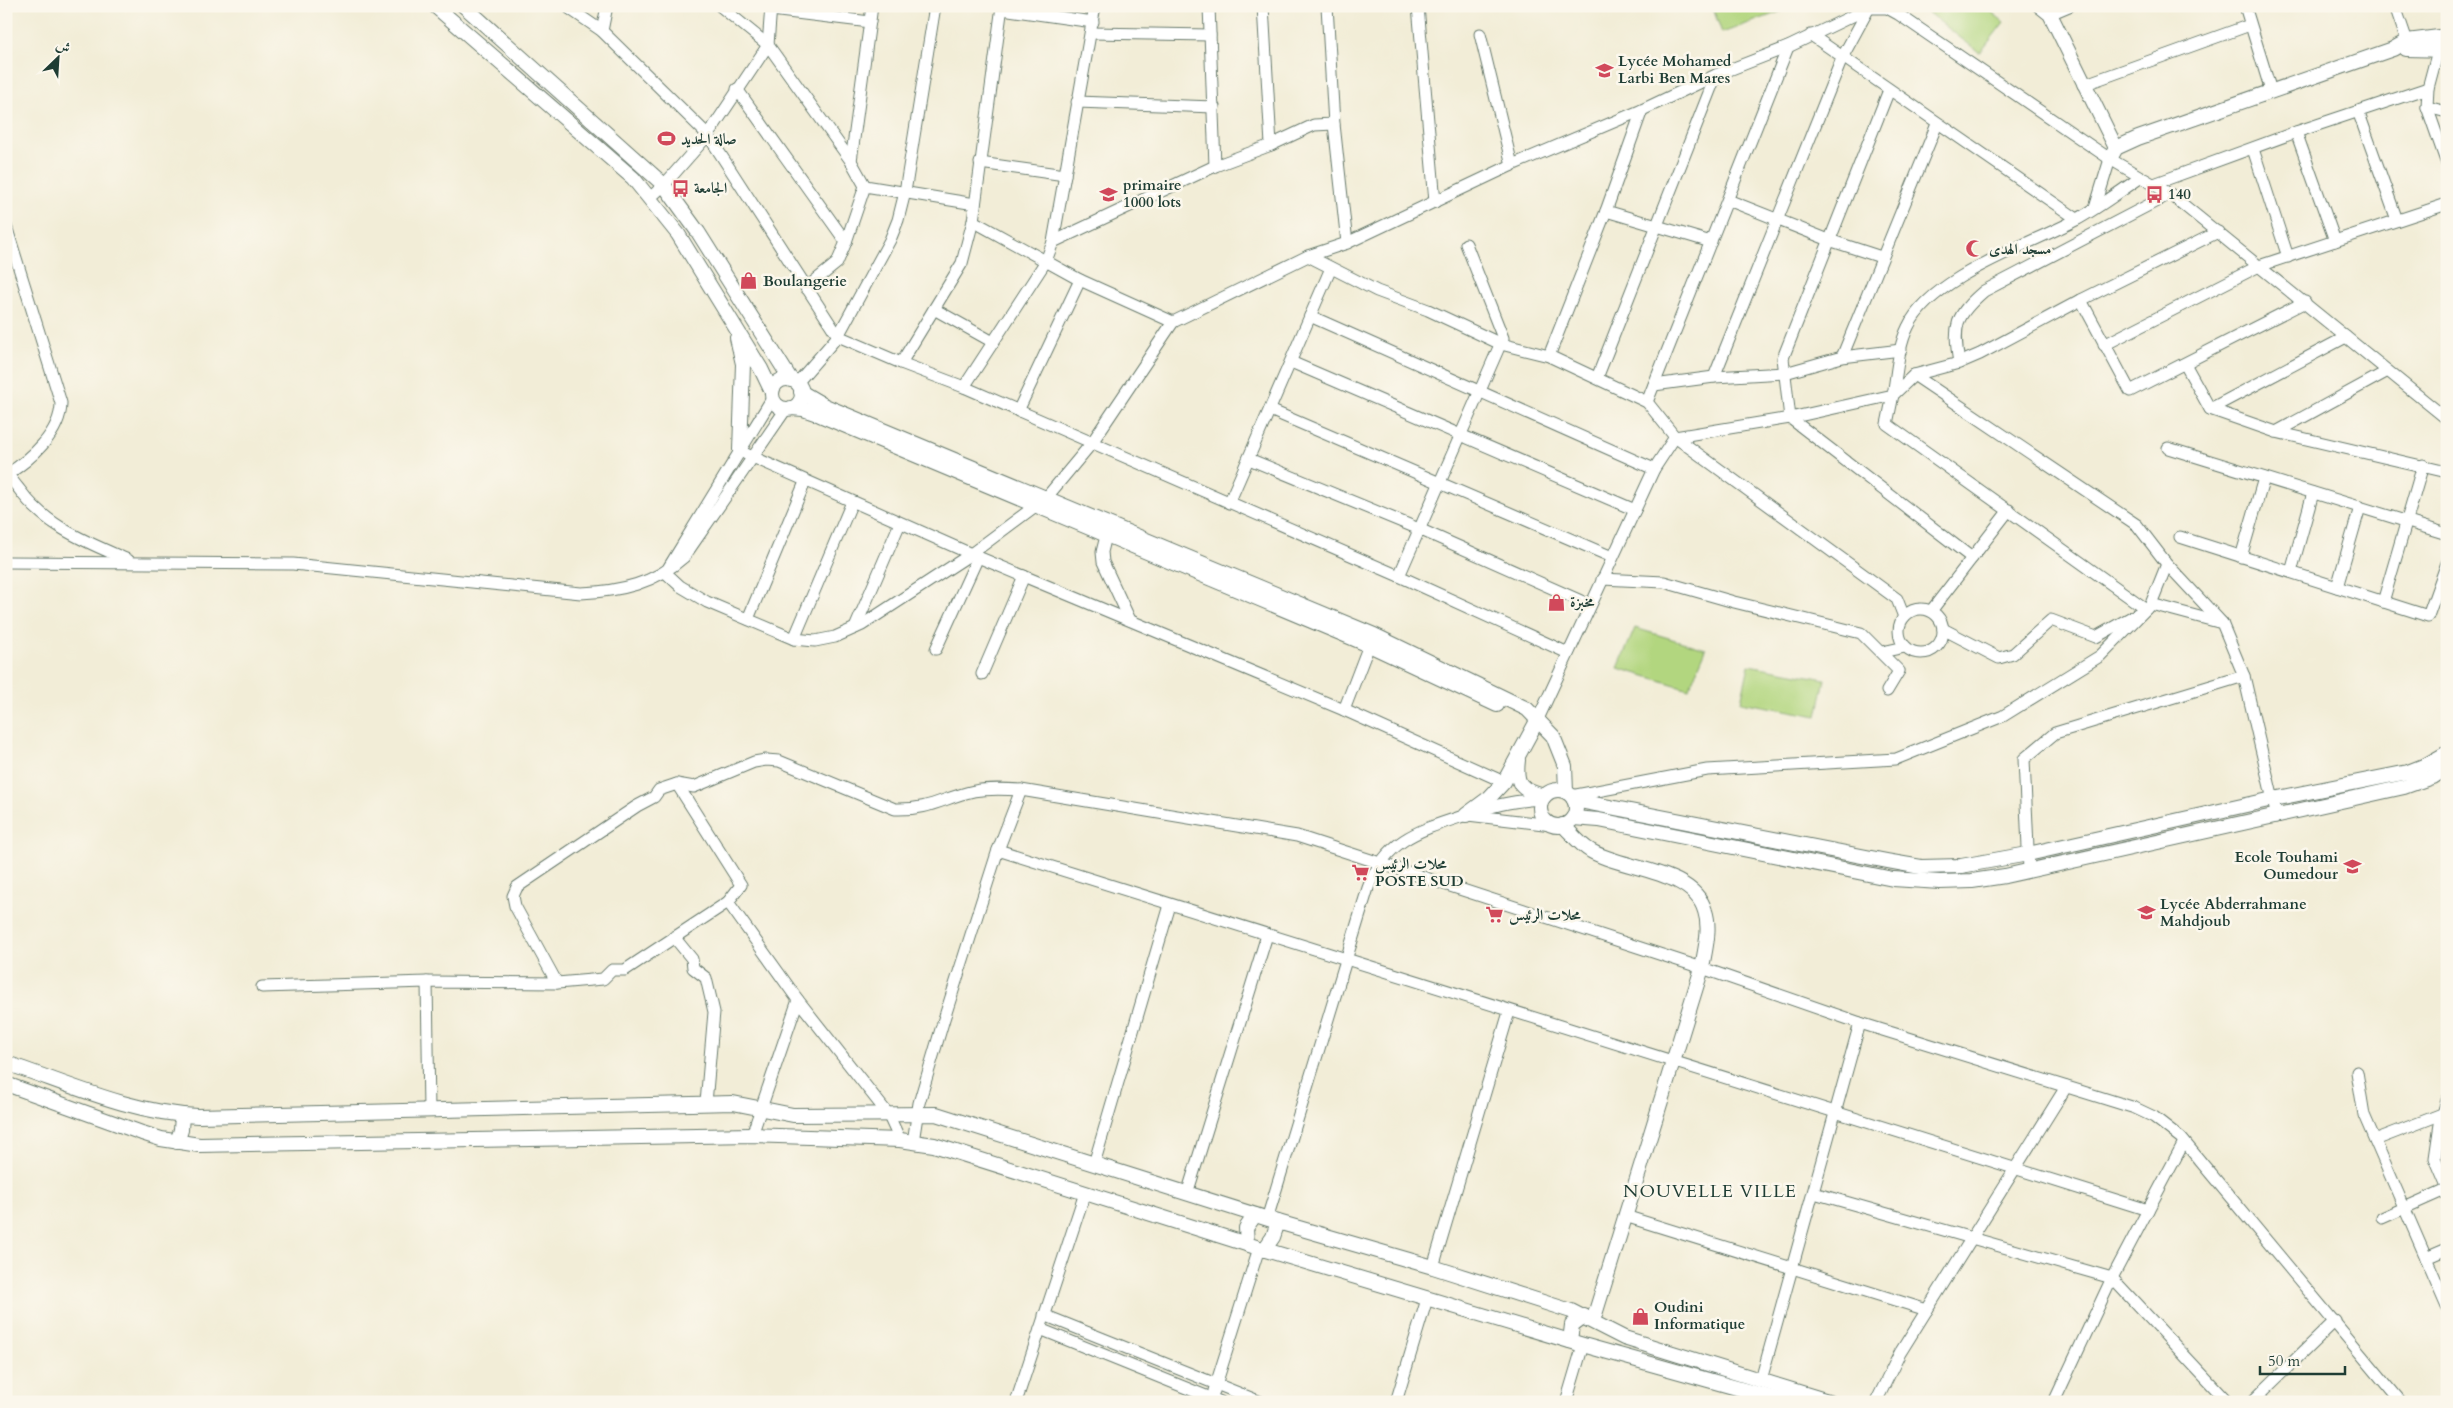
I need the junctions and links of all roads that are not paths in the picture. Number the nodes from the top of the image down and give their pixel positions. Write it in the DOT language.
graph roads {
  1 [pos="435,6"];
  2 [pos="464,6"];
  3 [pos="606,6"];
  4 [pos="720,6"];
  5 [pos="872,6"];
  6 [pos="935,6"];
  7 [pos="1095,6"];
  8 [pos="1209,6"];
  9 [pos="1263,6"];
  10 [pos="1327,6"];
  11 [pos="1418,6"];
  12 [pos="2069,6"];
  13 [pos="2245,6"];
  14 [pos="2395,6"];
  15 [pos="771,8"];
  16 [pos="1002,8"];
  17 [pos="1869,8"];
  18 [pos="570,9"];
  19 [pos="2045,10"];
  20 [pos="870,22"];
  21 [pos="2250,25"];
  22 [pos="1092,28"];
  23 [pos="602,31"];
  24 [pos="1480,34"];
  25 [pos="1210,35"];
  26 [pos="1811,35"];
  27 [pos="2406,41"];
  28 [pos="2444,43"];
  29 [pos="768,45"];
  30 [pos="1788,47"];
  31 [pos="2393,49"];
  32 [pos="1842,56"];
  33 [pos="1716,74"];
  34 [pos="2083,85"];
  35 [pos="2428,88"];
  36 [pos="737,89"];
  37 [pos="1889,90"];
  38 [pos="2272,91"];
  39 [pos="1077,102"];
  40 [pos="2427,106"];
  41 [pos="1214,108"];
  42 [pos="1642,110"];
  43 [pos="2358,111"];
  44 [pos="2447,112"];
  45 [pos="1334,124"];
  46 [pos="1937,124"];
  47 [pos="2296,132"];
  48 [pos="708,135"];
  49 [pos="1270,146"];
  50 [pos="2253,149"];
  51 [pos="2113,154"];
  52 [pos="851,161"];
  53 [pos="980,163"];
  54 [pos="2447,164"];
  55 [pos="1215,166"];
  56 [pos="1512,166"];
  57 [pos="1065,174"];
  58 [pos="2140,178"];
  59 [pos="2154,184"];
  60 [pos="664,185"];
  61 [pos="865,186"];
  62 [pos="904,192"];
  63 [pos="2170,194"];
  64 [pos="650,198"];
  65 [pos="1728,200"];
  66 [pos="1435,202"];
  67 [pos="975,204"];
  68 [pos="2447,204"];
  69 [pos="2094,208"];
  70 [pos="1606,211"];
  71 [pos="1778,219"];
  72 [pos="2077,219"];
  73 [pos="2397,220"];
  74 [pos="973,221"];
  75 [pos="6,226"];
  76 [pos="1658,226"];
  77 [pos="2218,232"];
  78 [pos="1829,240"];
  79 [pos="846,242"];
  80 [pos="1053,242"];
  81 [pos="1711,242"];
  82 [pos="2335,242"];
  83 [pos="1347,243"];
  84 [pos="1466,244"];
  85 [pos="1308,256"];
  86 [pos="1881,257"];
  87 [pos="2288,258"];
  88 [pos="1046,261"];
  89 [pos="2259,266"];
  90 [pos="1331,268"];
  91 [pos="1080,280"];
  92 [pos="806,288"];
  93 [pos="2081,300"];
  94 [pos="2305,302"];
  95 [pos="934,309"];
  96 [pos="1310,316"];
  97 [pos="1173,322"];
  98 [pos="735,328"];
  99 [pos="838,336"];
  100 [pos="2346,337"];
  101 [pos="993,342"];
  102 [pos="1501,344"];
  103 [pos="2104,345"];
  104 [pos="1901,350"];
  105 [pos="1549,356"];
  106 [pos="1842,357"];
  107 [pos="1290,362"];
  108 [pos="1959,363"];
  109 [pos="901,364"];
  110 [pos="2185,364"];
  111 [pos="2386,372"];
  112 [pos="1785,373"];
  113 [pos="1914,375"];
  114 [pos="1598,378"];
  115 [pos="1714,378"];
  116 [pos="796,385"];
  117 [pos="1654,385"];
  118 [pos="964,387"];
  119 [pos="1479,390"];
  120 [pos="772,395"];
  121 [pos="1893,395"];
  122 [pos="1648,402"];
  123 [pos="789,408"];
  124 [pos="2210,409"];
  125 [pos="2442,409"];
  126 [pos="1270,410"];
  127 [pos="1018,411"];
  128 [pos="1790,418"];
  129 [pos="2447,419"];
  130 [pos="2276,432"];
  131 [pos="1460,436"];
  132 [pos="1675,437"];
  133 [pos="1091,444"];
  134 [pos="2168,448"];
  135 [pos="746,454"];
  136 [pos="1249,459"];
  137 [pos="2423,465"];
  138 [pos="1654,469"];
  139 [pos="2447,472"];
  140 [pos="7,473"];
  141 [pos="2264,478"];
  142 [pos="806,482"];
  143 [pos="1440,482"];
  144 [pos="2313,493"];
  145 [pos="852,502"];
  146 [pos="1040,502"];
  147 [pos="1229,503"];
  148 [pos="2360,508"];
  149 [pos="1635,510"];
  150 [pos="2009,510"];
  151 [pos="2405,521"];
  152 [pos="900,523"];
  153 [pos="1419,529"];
  154 [pos="2447,534"];
  155 [pos="1106,536"];
  156 [pos="2180,537"];
  157 [pos="974,556"];
  158 [pos="1612,557"];
  159 [pos="2241,557"];
  160 [pos="1972,558"];
  161 [pos="6,562"];
  162 [pos="132,562"];
  163 [pos="2447,563"];
  164 [pos="2168,564"];
  165 [pos="2291,572"];
  166 [pos="666,573"];
  167 [pos="1024,576"];
  168 [pos="1399,576"];
  169 [pos="1602,579"];
  170 [pos="2337,587"];
  171 [pos="2384,602"];
  172 [pos="1590,605"];
  173 [pos="2148,607"];
  174 [pos="1931,611"];
  175 [pos="1904,616"];
  176 [pos="748,619"];
  177 [pos="1130,620"];
  178 [pos="2222,623"];
  179 [pos="856,628"];
  180 [pos="1943,629"];
  181 [pos="794,639"];
  182 [pos="1369,645"];
  183 [pos="1905,646"];
  184 [pos="936,649"];
  185 [pos="1882,652"];
  186 [pos="1568,653"];
  187 [pos="982,674"];
  188 [pos="2244,676"];
  189 [pos="1887,691"];
  190 [pos="1344,710"];
  191 [pos="1538,719"];
  192 [pos="2447,753"];
  193 [pos="1518,756"];
  194 [pos="2447,768"];
  195 [pos="1504,782"];
  196 [pos="677,784"];
  197 [pos="1021,790"];
  198 [pos="1570,796"];
  199 [pos="1543,797"];
  200 [pos="2273,799"];
  201 [pos="1466,815"];
  202 [pos="2277,817"];
  203 [pos="1563,822"];
  204 [pos="998,850"];
  205 [pos="2028,854"];
  206 [pos="1380,863"];
  207 [pos="2029,870"];
  208 [pos="728,902"];
  209 [pos="1170,906"];
  210 [pos="1267,935"];
  211 [pos="674,938"];
  212 [pos="1348,960"];
  213 [pos="1702,968"];
  214 [pos="427,982"];
  215 [pos="557,983"];
  216 [pos="262,986"];
  217 [pos="798,1000"];
  218 [pos="1509,1012"];
  219 [pos="1860,1023"];
  220 [pos="6,1063"];
  221 [pos="1673,1063"];
  222 [pos="2357,1072"];
  223 [pos="6,1084"];
  224 [pos="2066,1087"];
  225 [pos="2447,1100"];
  226 [pos="706,1103"];
  227 [pos="759,1109"];
  228 [pos="429,1110"];
  229 [pos="918,1113"];
  230 [pos="888,1114"];
  231 [pos="1835,1114"];
  232 [pos="2442,1114"];
  233 [pos="182,1116"];
  234 [pos="752,1135"];
  235 [pos="2375,1140"];
  236 [pos="906,1141"];
  237 [pos="177,1142"];
  238 [pos="2184,1142"];
  239 [pos="1094,1164"];
  240 [pos="2014,1169"];
  241 [pos="2447,1187"];
  242 [pos="1085,1193"];
  243 [pos="1814,1193"];
  244 [pos="1188,1194"];
  245 [pos="2404,1207"];
  246 [pos="2148,1210"];
  247 [pos="1625,1216"];
  248 [pos="2382,1218"];
  249 [pos="1267,1219"];
  250 [pos="1972,1238"];
  251 [pos="1257,1247"];
  252 [pos="2447,1249"];
  253 [pos="2426,1258"];
  254 [pos="1433,1267"];
  255 [pos="1790,1268"];
  256 [pos="2112,1278"];
  257 [pos="1427,1299"];
  258 [pos="2447,1306"];
  259 [pos="1927,1310"];
  260 [pos="1044,1315"];
  261 [pos="1593,1321"];
  262 [pos="2335,1321"];
  263 [pos="1040,1328"];
  264 [pos="1581,1344"];
  265 [pos="1761,1380"];
  266 [pos="1216,1384"];
  267 [pos="1215,1400"];
  268 [pos="1016,1402"];
  269 [pos="1261,1402"];
  270 [pos="1396,1402"];
  271 [pos="1566,1402"];
  272 [pos="1787,1402"];
  273 [pos="1831,1402"];
  274 [pos="1876,1402"];
  275 [pos="2054,1402"];
  276 [pos="2228,1402"];
  277 [pos="2252,1402"];
  278 [pos="2401,1402"];
  1 -- 64 [label="street"];
  2 -- 60 [label="street"];
  3 -- 23 [label="street"];
  4 -- 29 [label="street"];
  5 -- 20 [label="street"];
  6 -- 62 [label="street"];
  7 -- 22 [label="street"];
  8 -- 25 [label="street"];
  9 -- 49 [label="street"];
  10 -- 45 [label="street"];
  11 -- 66 [label="street"];
  12 -- 19 [label="street"];
  13 -- 21 [label="street"];
  14 -- 27 [label="street"];
  15 -- 20 [label="street"];
  15 -- 29 [label="street"];
  16 -- 22 [label="street"];
  16 -- 53 [label="street"];
  17 -- 26 [label="street"];
  17 -- 32 [label="street"];
  17 -- 51 [label="street"];
  18 -- 23 [label="street"];
  19 -- 34 [label="street"];
  20 -- 52 [label="street"];
  21 -- 34 [label="street"];
  21 -- 38 [label="street"];
  22 -- 25 [label="street"];
  22 -- 39 [label="street"];
  23 -- 48 [label="street"];
  24 -- 56 [label="street"];
  25 -- 41 [label="street"];
  26 -- 30 [label="street"];
  26 -- 32 [label="street"];
  27 -- 28 [label="street"];
  27 -- 31 [label="street"];
  28 -- 31 [label="street"];
  28 -- 35 [label="street"];
  29 -- 36 [label="street"];
  29 -- 52 [label="street"];
  30 -- 33 [label="street"];
  30 -- 65 [label="street"];
  31 -- 38 [label="street"];
  32 -- 37 [label="street"];
  32 -- 71 [label="street"];
  33 -- 42 [label="street"];
  33 -- 76 [label="street"];
  34 -- 51 [label="street"];
  35 -- 40 [label="street"];
  35 -- 43 [label="street"];
  36 -- 48 [label="street"];
  36 -- 79 [label="street"];
  37 -- 46 [label="street"];
  37 -- 78 [label="street"];
  38 -- 51 [label="street"];
  39 -- 41 [label="street"];
  39 -- 57 [label="street"];
  40 -- 44 [label="street"];
  40 -- 54 [label="street"];
  41 -- 55 [label="street"];
  42 -- 56 [label="street"];
  42 -- 70 [label="street"];
  43 -- 47 [label="street"];
  43 -- 73 [label="street"];
  45 -- 49 [label="street"];
  45 -- 83 [label="street"];
  46 -- 72 [label="street"];
  46 -- 86 [label="street"];
  47 -- 50 [label="street"];
  47 -- 82 [label="street"];
  48 -- 60 [label="street"];
  48 -- 92 [label="street"];
  49 -- 55 [label="street"];
  50 -- 59 [label="street"];
  50 -- 87 [label="street"];
  51 -- 58 [label="street"];
  51 -- 69 [label="street"];
  52 -- 61 [label="street"];
  53 -- 57 [label="street"];
  53 -- 67 [label="street"];
  55 -- 80 [label="street"];
  56 -- 66 [label="street"];
  57 -- 80 [label="street"];
  58 -- 59 [label="street"];
  58 -- 69 [label="street"];
  59 -- 63 [label="street"];
  60 -- 64 [label="street"];
  60 -- 116 [label="street"];
  61 -- 62 [label="street"];
  61 -- 79 [label="street"];
  62 -- 67 [label="street"];
  62 -- 99 [label="street"];
  63 -- 77 [label="street"];
  63 -- 108 [label="street"];
  64 -- 98 [label="street"];
  65 -- 71 [label="street"];
  65 -- 81 [label="street"];
  66 -- 83 [label="street"];
  67 -- 74 [label="street"];
  68 -- 73 [label="street"];
  69 -- 72 [label="street"];
  70 -- 76 [label="street"];
  70 -- 105 [label="street"];
  71 -- 78 [label="street"];
  71 -- 115 [label="street"];
  72 -- 104 [label="street"];
  73 -- 82 [label="street"];
  74 -- 88 [label="street"];
  74 -- 95 [label="street"];
  75 -- 140 [label="street"];
  76 -- 81 [label="street"];
  76 -- 114 [label="street"];
  77 -- 89 [label="street"];
  77 -- 93 [label="street"];
  78 -- 86 [label="street"];
  78 -- 112 [label="street"];
  79 -- 92 [label="street"];
  80 -- 88 [label="street"];
  81 -- 117 [label="street"];
  82 -- 87 [label="street"];
  83 -- 85 [label="street"];
  84 -- 102 [label="street"];
  85 -- 90 [label="street"];
  85 -- 97 [label="street"];
  86 -- 106 [label="street"];
  87 -- 89 [label="street"];
  88 -- 91 [label="street"];
  88 -- 101 [label="street"];
  89 -- 94 [label="street"];
  89 -- 103 [label="street"];
  90 -- 96 [label="street"];
  90 -- 102 [label="street"];
  91 -- 97 [label="street"];
  91 -- 127 [label="street"];
  92 -- 99 [label="street"];
  93 -- 103 [label="street"];
  93 -- 108 [label="street"];
  94 -- 100 [label="street"];
  94 -- 110 [label="street"];
  95 -- 101 [label="street"];
  95 -- 109 [label="street"];
  96 -- 107 [label="street"];
  96 -- 119 [label="street"];
  97 -- 133 [label="street"];
  98 -- 120 [label="street"];
  98 -- 135 [label="street"];
  99 -- 109 [label="street"];
  99 -- 116 [label="street"];
  100 -- 111 [label="street"];
  100 -- 124 [label="street"];
  101 -- 118 [label="street"];
  102 -- 105 [label="street"];
  102 -- 119 [label="street"];
  103 -- 110 [label="street"];
  104 -- 106 [label="street"];
  104 -- 121 [label="street"];
  105 -- 114 [label="street"];
  106 -- 112 [label="street"];
  107 -- 126 [label="street"];
  107 -- 131 [label="street"];
  108 -- 113 [label="street"];
  109 -- 118 [label="street"];
  110 -- 124 [label="street"];
  111 -- 125 [label="street"];
  111 -- 130 [label="street"];
  112 -- 115 [label="street"];
  112 -- 128 [label="street"];
  113 -- 121 [label="street"];
  113 -- 164 [label="street"];
  114 -- 122 [label="street"];
  115 -- 117 [label="street"];
  116 -- 120 [label="street"];
  116 -- 123 [label="street"];
  116 -- 146 [label="street"];
  117 -- 122 [label="street"];
  118 -- 127 [label="street"];
  119 -- 131 [label="street"];
  119 -- 138 [label="street"];
  120 -- 123 [label="street"];
  120 -- 135 [label="street"];
  121 -- 128 [label="street"];
  121 -- 150 [label="street"];
  122 -- 132 [label="street"];
  123 -- 135 [label="street"];
  123 -- 146 [label="street"];
  124 -- 130 [label="street"];
  125 -- 129 [label="street"];
  126 -- 136 [label="street"];
  126 -- 143 [label="street"];
  127 -- 133 [label="street"];
  128 -- 132 [label="street"];
  128 -- 160 [label="street"];
  130 -- 137 [label="street"];
  131 -- 143 [label="street"];
  131 -- 149 [label="street"];
  132 -- 138 [label="street"];
  132 -- 175 [label="street"];
  133 -- 146 [label="street"];
  133 -- 147 [label="street"];
  134 -- 141 [label="street"];
  135 -- 142 [label="street"];
  135 -- 166 [label="street"];
  136 -- 147 [label="street"];
  136 -- 153 [label="street"];
  137 -- 139 [label="street"];
  137 -- 151 [label="street"];
  138 -- 149 [label="street"];
  140 -- 162 [label="street"];
  141 -- 144 [label="street"];
  141 -- 159 [label="street"];
  142 -- 145 [label="street"];
  142 -- 176 [label="street"];
  143 -- 153 [label="street"];
  143 -- 158 [label="street"];
  144 -- 148 [label="street"];
  144 -- 165 [label="street"];
  145 -- 152 [label="street"];
  145 -- 181 [label="street"];
  146 -- 155 [label="street"];
  146 -- 157 [label="street"];
  146 -- 191 [label="street"];
  147 -- 168 [label="street"];
  148 -- 151 [label="street"];
  148 -- 170 [label="street"];
  149 -- 158 [label="street"];
  150 -- 160 [label="street"];
  150 -- 173 [label="street"];
  151 -- 154 [label="street"];
  151 -- 171 [label="street"];
  152 -- 157 [label="street"];
  152 -- 179 [label="street"];
  153 -- 168 [label="street"];
  153 -- 172 [label="street"];
  155 -- 177 [label="street"];
  155 -- 182 [label="street"];
  156 -- 159 [label="street"];
  157 -- 167 [label="street"];
  157 -- 179 [label="street"];
  157 -- 184 [label="street"];
  158 -- 169 [label="street"];
  159 -- 165 [label="street"];
  160 -- 174 [label="street"];
  161 -- 162 [label="street"];
  162 -- 166 [label="street"];
  163 -- 171 [label="street"];
  164 -- 173 [label="street"];
  164 -- 178 [label="street"];
  165 -- 170 [label="street"];
  166 -- 176 [label="street"];
  167 -- 177 [label="street"];
  167 -- 187 [label="street"];
  168 -- 186 [label="street"];
  169 -- 172 [label="street"];
  169 -- 185 [label="street"];
  170 -- 171 [label="street"];
  172 -- 186 [label="street"];
  173 -- 178 [label="street"];
  173 -- 180 [label="street"];
  173 -- 198 [label="street"];
  174 -- 175 [label="street"];
  174 -- 180 [label="street"];
  175 -- 183 [label="street"];
  176 -- 181 [label="street"];
  177 -- 190 [label="street"];
  178 -- 188 [label="street"];
  179 -- 181 [label="street"];
  180 -- 183 [label="street"];
  182 -- 190 [label="street"];
  182 -- 191 [label="street"];
  183 -- 185 [label="street"];
  185 -- 189 [label="street"];
  186 -- 191 [label="street"];
  188 -- 200 [label="street"];
  188 -- 205 [label="street"];
  190 -- 195 [label="street"];
  191 -- 193 [label="street"];
  191 -- 198 [label="street"];
  192 -- 200 [label="street"];
  193 -- 195 [label="street"];
  193 -- 199 [label="street"];
  194 -- 202 [label="street"];
  195 -- 201 [label="street"];
  196 -- 197 [label="street"];
  196 -- 208 [label="street"];
  196 -- 215 [label="street"];
  197 -- 204 [label="street"];
  197 -- 206 [label="street"];
  198 -- 199 [label="street"];
  198 -- 203 [label="street"];
  198 -- 205 [label="street"];
  199 -- 201 [label="street"];
  199 -- 203 [label="street"];
  200 -- 202 [label="street"];
  200 -- 205 [label="street"];
  201 -- 203 [label="street"];
  201 -- 206 [label="street"];
  202 -- 207 [label="street"];
  203 -- 207 [label="street"];
  203 -- 213 [label="street"];
  204 -- 209 [label="street"];
  204 -- 229 [label="street"];
  205 -- 207 [label="street"];
  206 -- 212 [label="street"];
  206 -- 213 [label="street"];
  208 -- 211 [label="street"];
  208 -- 217 [label="street"];
  209 -- 210 [label="street"];
  209 -- 239 [label="street"];
  210 -- 212 [label="street"];
  210 -- 244 [label="street"];
  211 -- 215 [label="street"];
  211 -- 226 [label="street"];
  212 -- 218 [label="street"];
  212 -- 249 [label="street"];
  213 -- 219 [label="street"];
  213 -- 221 [label="street"];
  214 -- 215 [label="street"];
  214 -- 216 [label="street"];
  214 -- 228 [label="street"];
  217 -- 227 [label="street"];
  217 -- 230 [label="street"];
  218 -- 221 [label="street"];
  218 -- 254 [label="street"];
  219 -- 224 [label="street"];
  219 -- 231 [label="street"];
  220 -- 233 [label="street"];
  221 -- 231 [label="street"];
  221 -- 247 [label="street"];
  222 -- 235 [label="street"];
  223 -- 237 [label="street"];
  224 -- 238 [label="street"];
  224 -- 240 [label="street"];
  225 -- 232 [label="street"];
  226 -- 227 [label="street"];
  226 -- 228 [label="street"];
  227 -- 230 [label="street"];
  227 -- 234 [label="street"];
  228 -- 233 [label="street"];
  229 -- 230 [label="street"];
  229 -- 236 [label="street"];
  229 -- 239 [label="street"];
  230 -- 236 [label="street"];
  231 -- 240 [label="street"];
  231 -- 243 [label="street"];
  232 -- 235 [label="street"];
  232 -- 241 [label="street"];
  233 -- 237 [label="street"];
  234 -- 236 [label="street"];
  234 -- 237 [label="street"];
  235 -- 245 [label="street"];
  236 -- 242 [label="street"];
  238 -- 246 [label="street"];
  238 -- 262 [label="street"];
  239 -- 244 [label="street"];
  240 -- 246 [label="street"];
  240 -- 250 [label="street"];
  241 -- 245 [label="street"];
  242 -- 251 [label="street"];
  242 -- 260 [label="street"];
  243 -- 250 [label="street"];
  243 -- 255 [label="street"];
  244 -- 249 [label="street"];
  245 -- 248 [label="street"];
  245 -- 253 [label="street"];
  246 -- 256 [label="street"];
  247 -- 255 [label="street"];
  247 -- 261 [label="street"];
  249 -- 251 [label="street"];
  249 -- 251 [label="street"];
  249 -- 254 [label="street"];
  250 -- 256 [label="street"];
  250 -- 259 [label="street"];
  251 -- 257 [label="street"];
  251 -- 266 [label="street"];
  252 -- 253 [label="street"];
  253 -- 258 [label="street"];
  254 -- 261 [label="street"];
  255 -- 259 [label="street"];
  255 -- 265 [label="street"];
  256 -- 275 [label="street"];
  256 -- 276 [label="street"];
  257 -- 264 [label="street"];
  257 -- 270 [label="street"];
  259 -- 274 [label="street"];
  260 -- 263 [label="street"];
  260 -- 266 [label="street"];
  261 -- 264 [label="street"];
  261 -- 264 [label="street"];
  261 -- 265 [label="street"];
  262 -- 277 [label="street"];
  262 -- 278 [label="street"];
  263 -- 267 [label="street"];
  263 -- 268 [label="street"];
  264 -- 271 [label="street"];
  264 -- 272 [label="street"];
  265 -- 273 [label="street"];
  266 -- 267 [label="street"];
  266 -- 269 [label="street"];
}
